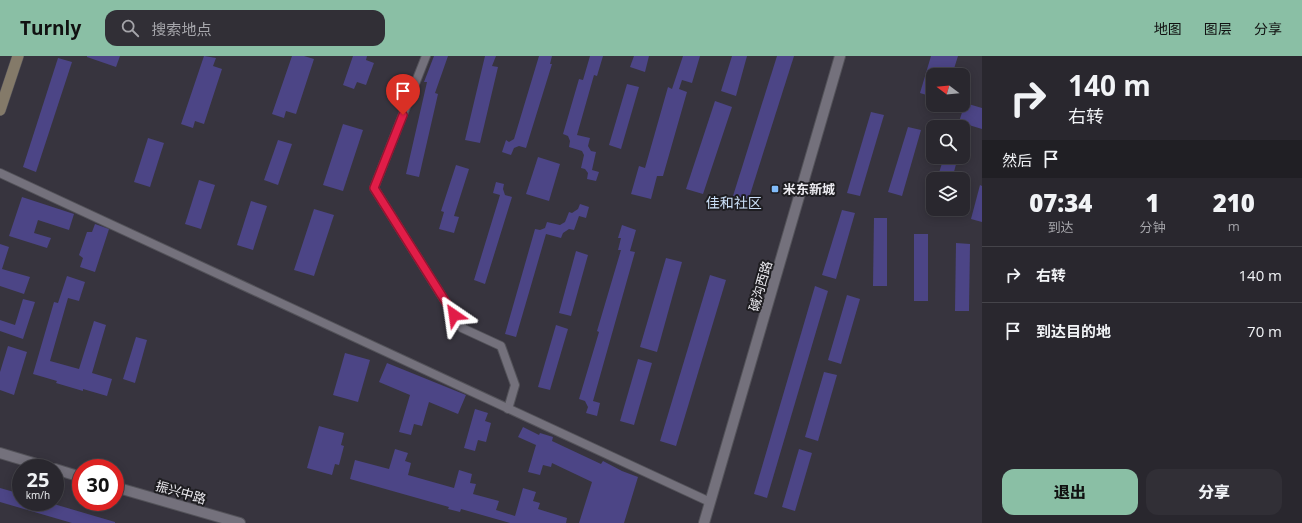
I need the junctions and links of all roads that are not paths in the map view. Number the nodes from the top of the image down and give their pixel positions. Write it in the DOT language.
graph roads {
  1 [pos="18,56"];
  2 [pos="426,56"];
  3 [pos="838,57"];
  4 [pos="0,110"];
  5 [pos="0,173"];
  6 [pos="508,409"];
  7 [pos="0,454"];
  8 [pos="18,459"];
  9 [pos="124,490"];
  10 [pos="710,502"];
  11 [pos="240,523"];
  12 [pos="704,523"];
  1 -- 4 [label="main road"];
  2 -- 6 [label="street"];
  3 -- 10 [label="street, 碱沟西路"];
  5 -- 6 [label="street"];
  6 -- 10 [label="street"];
  7 -- 8 [label="street"];
  9 -- 11 [label="street, 振兴中路"];
  10 -- 12 [label="street, 碱沟西路"];
}
